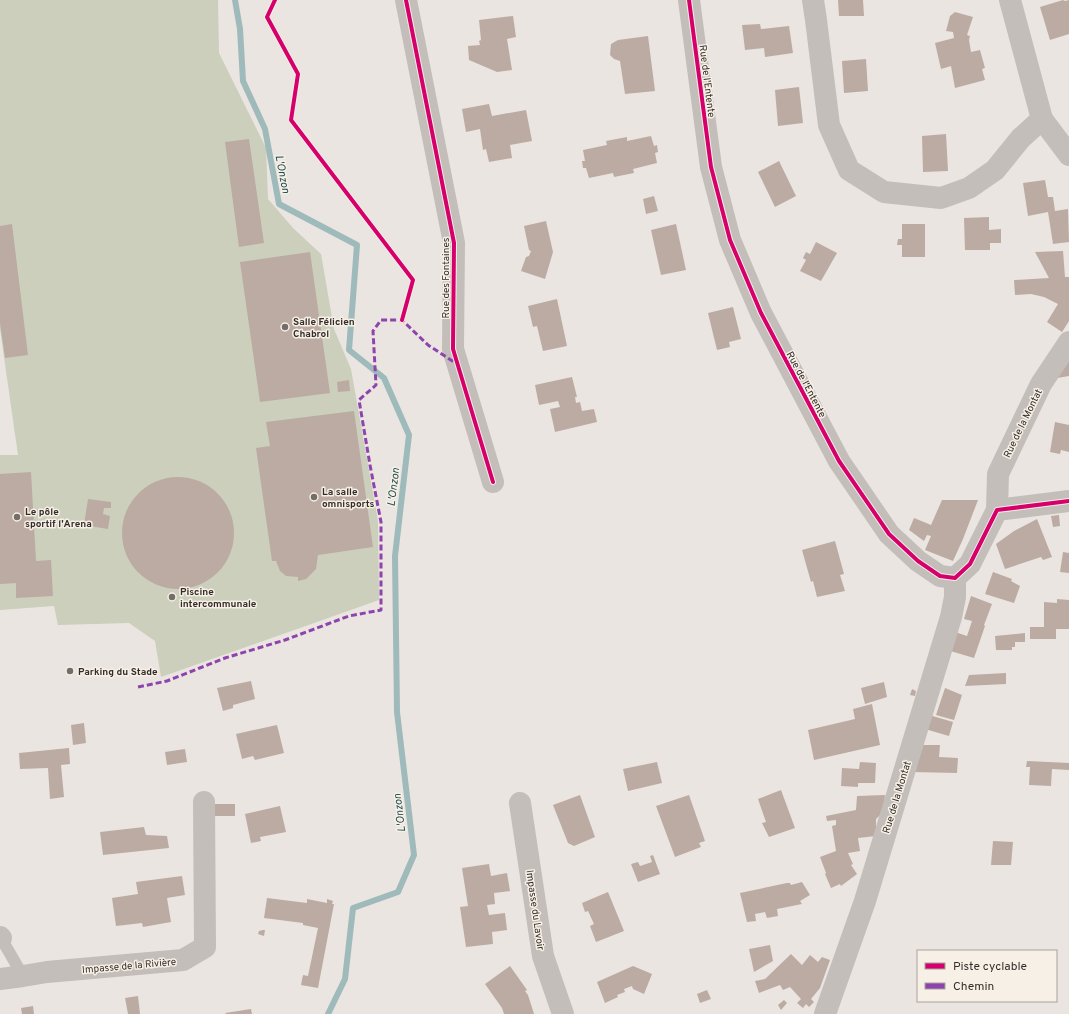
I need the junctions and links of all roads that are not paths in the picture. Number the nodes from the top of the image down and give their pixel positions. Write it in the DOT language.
graph roads {
  1 [pos="406,0"];
  2 [pos="689,0"];
  3 [pos="813,0"];
  4 [pos="1010,0"];
  5 [pos="1042,119"];
  6 [pos="1069,155"];
  7 [pos="1069,342"];
  8 [pos="492,482"];
  9 [pos="1069,501"];
  10 [pos="997,510"];
  11 [pos="955,578"];
  12 [pos="204,802"];
  13 [pos="520,803"];
  14 [pos="0,938"];
  15 [pos="23,976"];
  16 [pos="0,979"];
  17 [pos="563,1014"];
  18 [pos="825,1014"];
  1 -- 8 [label="street, Rue des Fontaines"];
  2 -- 11 [label="street, Rue de l'Entente"];
  3 -- 5 [label="street"];
  4 -- 5 [label="street"];
  5 -- 6 [label="street"];
  7 -- 10 [label="street, Rue de la Montat"];
  9 -- 10 [label="street"];
  10 -- 11 [label="street"];
  11 -- 18 [label="street, Rue de la Montat"];
  12 -- 15 [label="street, Impasse de la Rivière"];
  13 -- 17 [label="street, Impasse du Lavoir"];
  14 -- 15 [label="lane"];
  15 -- 16 [label="street, Impasse de la Rivière"];
}
